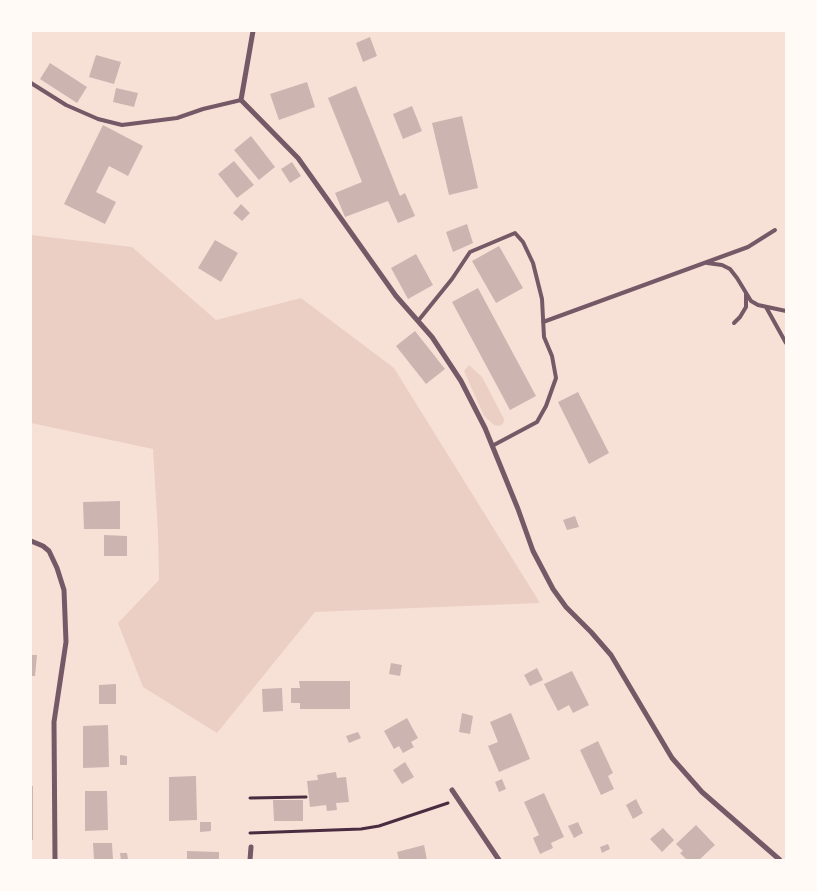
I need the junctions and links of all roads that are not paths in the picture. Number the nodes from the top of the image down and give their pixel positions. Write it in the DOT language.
graph roads {
  1 [pos="253,31"];
  2 [pos="31,83"];
  3 [pos="241,100"];
  4 [pos="775,230"];
  5 [pos="705,263"];
  6 [pos="746,293"];
  7 [pos="766,307"];
  8 [pos="786,311"];
  9 [pos="418,321"];
  10 [pos="543,322"];
  11 [pos="734,323"];
  12 [pos="786,343"];
  13 [pos="492,446"];
  14 [pos="31,541"];
  15 [pos="452,790"];
  16 [pos="251,847"];
  17 [pos="55,860"];
  18 [pos="250,860"];
  19 [pos="499,860"];
  20 [pos="780,860"];
  1 -- 3 [label="street"];
  2 -- 3 [label="lane"];
  3 -- 9 [label="street"];
  4 -- 5 [label="lane"];
  5 -- 6 [label="lane"];
  5 -- 10 [label="lane"];
  6 -- 7 [label="lane"];
  6 -- 11 [label="lane"];
  7 -- 8 [label="lane"];
  7 -- 12 [label="lane"];
  9 -- 10 [label="lane"];
  9 -- 13 [label="street"];
  10 -- 13 [label="lane"];
  13 -- 20 [label="street"];
  14 -- 17 [label="street"];
  15 -- 19 [label="street"];
  16 -- 18 [label="street"];
}
